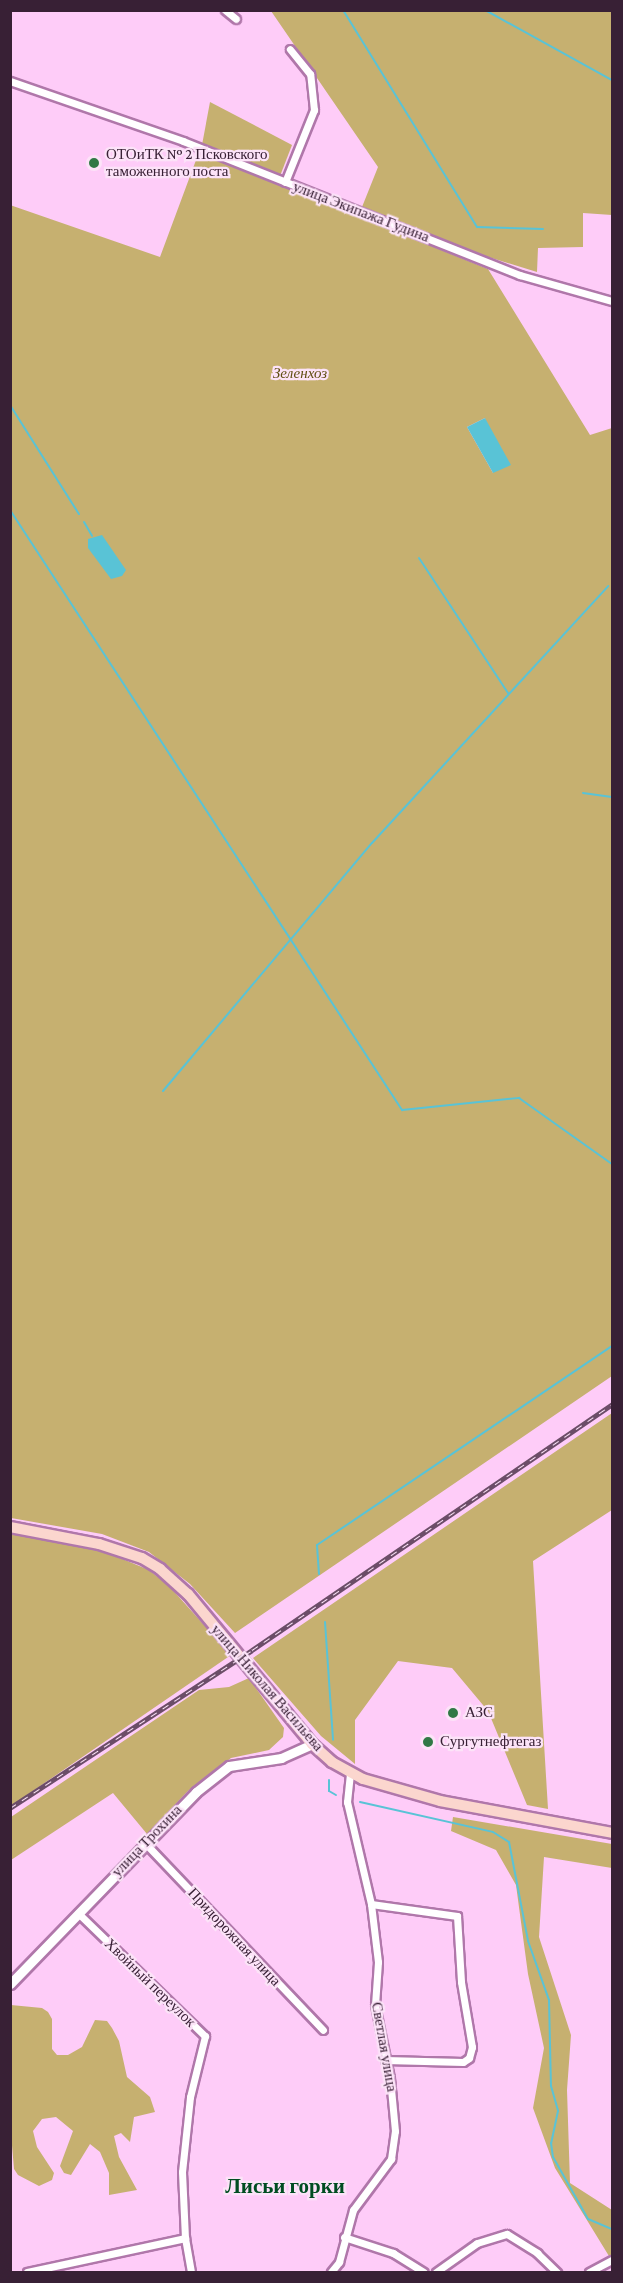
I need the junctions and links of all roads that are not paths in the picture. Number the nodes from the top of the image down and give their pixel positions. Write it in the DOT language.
graph roads {
  1 [pos="225,10"];
  2 [pos="236,19"];
  3 [pos="290,49"];
  4 [pos="10,81"];
  5 [pos="285,182"];
  6 [pos="612,301"];
  7 [pos="10,1527"];
  8 [pos="312,1744"];
  9 [pos="350,1772"];
  10 [pos="612,1833"];
  11 [pos="145,1843"];
  12 [pos="371,1904"];
  13 [pos="78,1914"];
  14 [pos="10,1984"];
  15 [pos="323,2030"];
  16 [pos="385,2060"];
  17 [pos="344,2237"];
  18 [pos="185,2238"];
  19 [pos="612,2260"];
  20 [pos="27,2272"];
  21 [pos="191,2272"];
  22 [pos="331,2272"];
  23 [pos="423,2272"];
  24 [pos="436,2272"];
  25 [pos="557,2272"];
  26 [pos="589,2272"];
  1 -- 2 [label="street"];
  3 -- 5 [label="street"];
  4 -- 5 [label="street, улица Экипажа Гудина"];
  5 -- 6 [label="street, улица Экипажа Гудина"];
  7 -- 8 [label="main road, улица Николая Васильева"];
  8 -- 9 [label="main road, улица Николая Васильева"];
  8 -- 11 [label="street, улица Трохина"];
  9 -- 10 [label="main road, улица Николая Васильева"];
  9 -- 12 [label="street, Светлая улица"];
  11 -- 13 [label="street, улица Трохина"];
  11 -- 15 [label="street, Придорожная улица"];
  12 -- 16 [label="street, Светлая улица"];
  12 -- 16 [label="street"];
  13 -- 14 [label="street, улица Трохина"];
  13 -- 18 [label="street, Хвойный переулок"];
  16 -- 17 [label="street, Светлая улица"];
  17 -- 22 [label="street, Светлая улица"];
  17 -- 23 [label="street"];
  18 -- 20 [label="street"];
  18 -- 21 [label="street, Хвойный переулок"];
  19 -- 26 [label="street"];
  24 -- 25 [label="street"];
}
